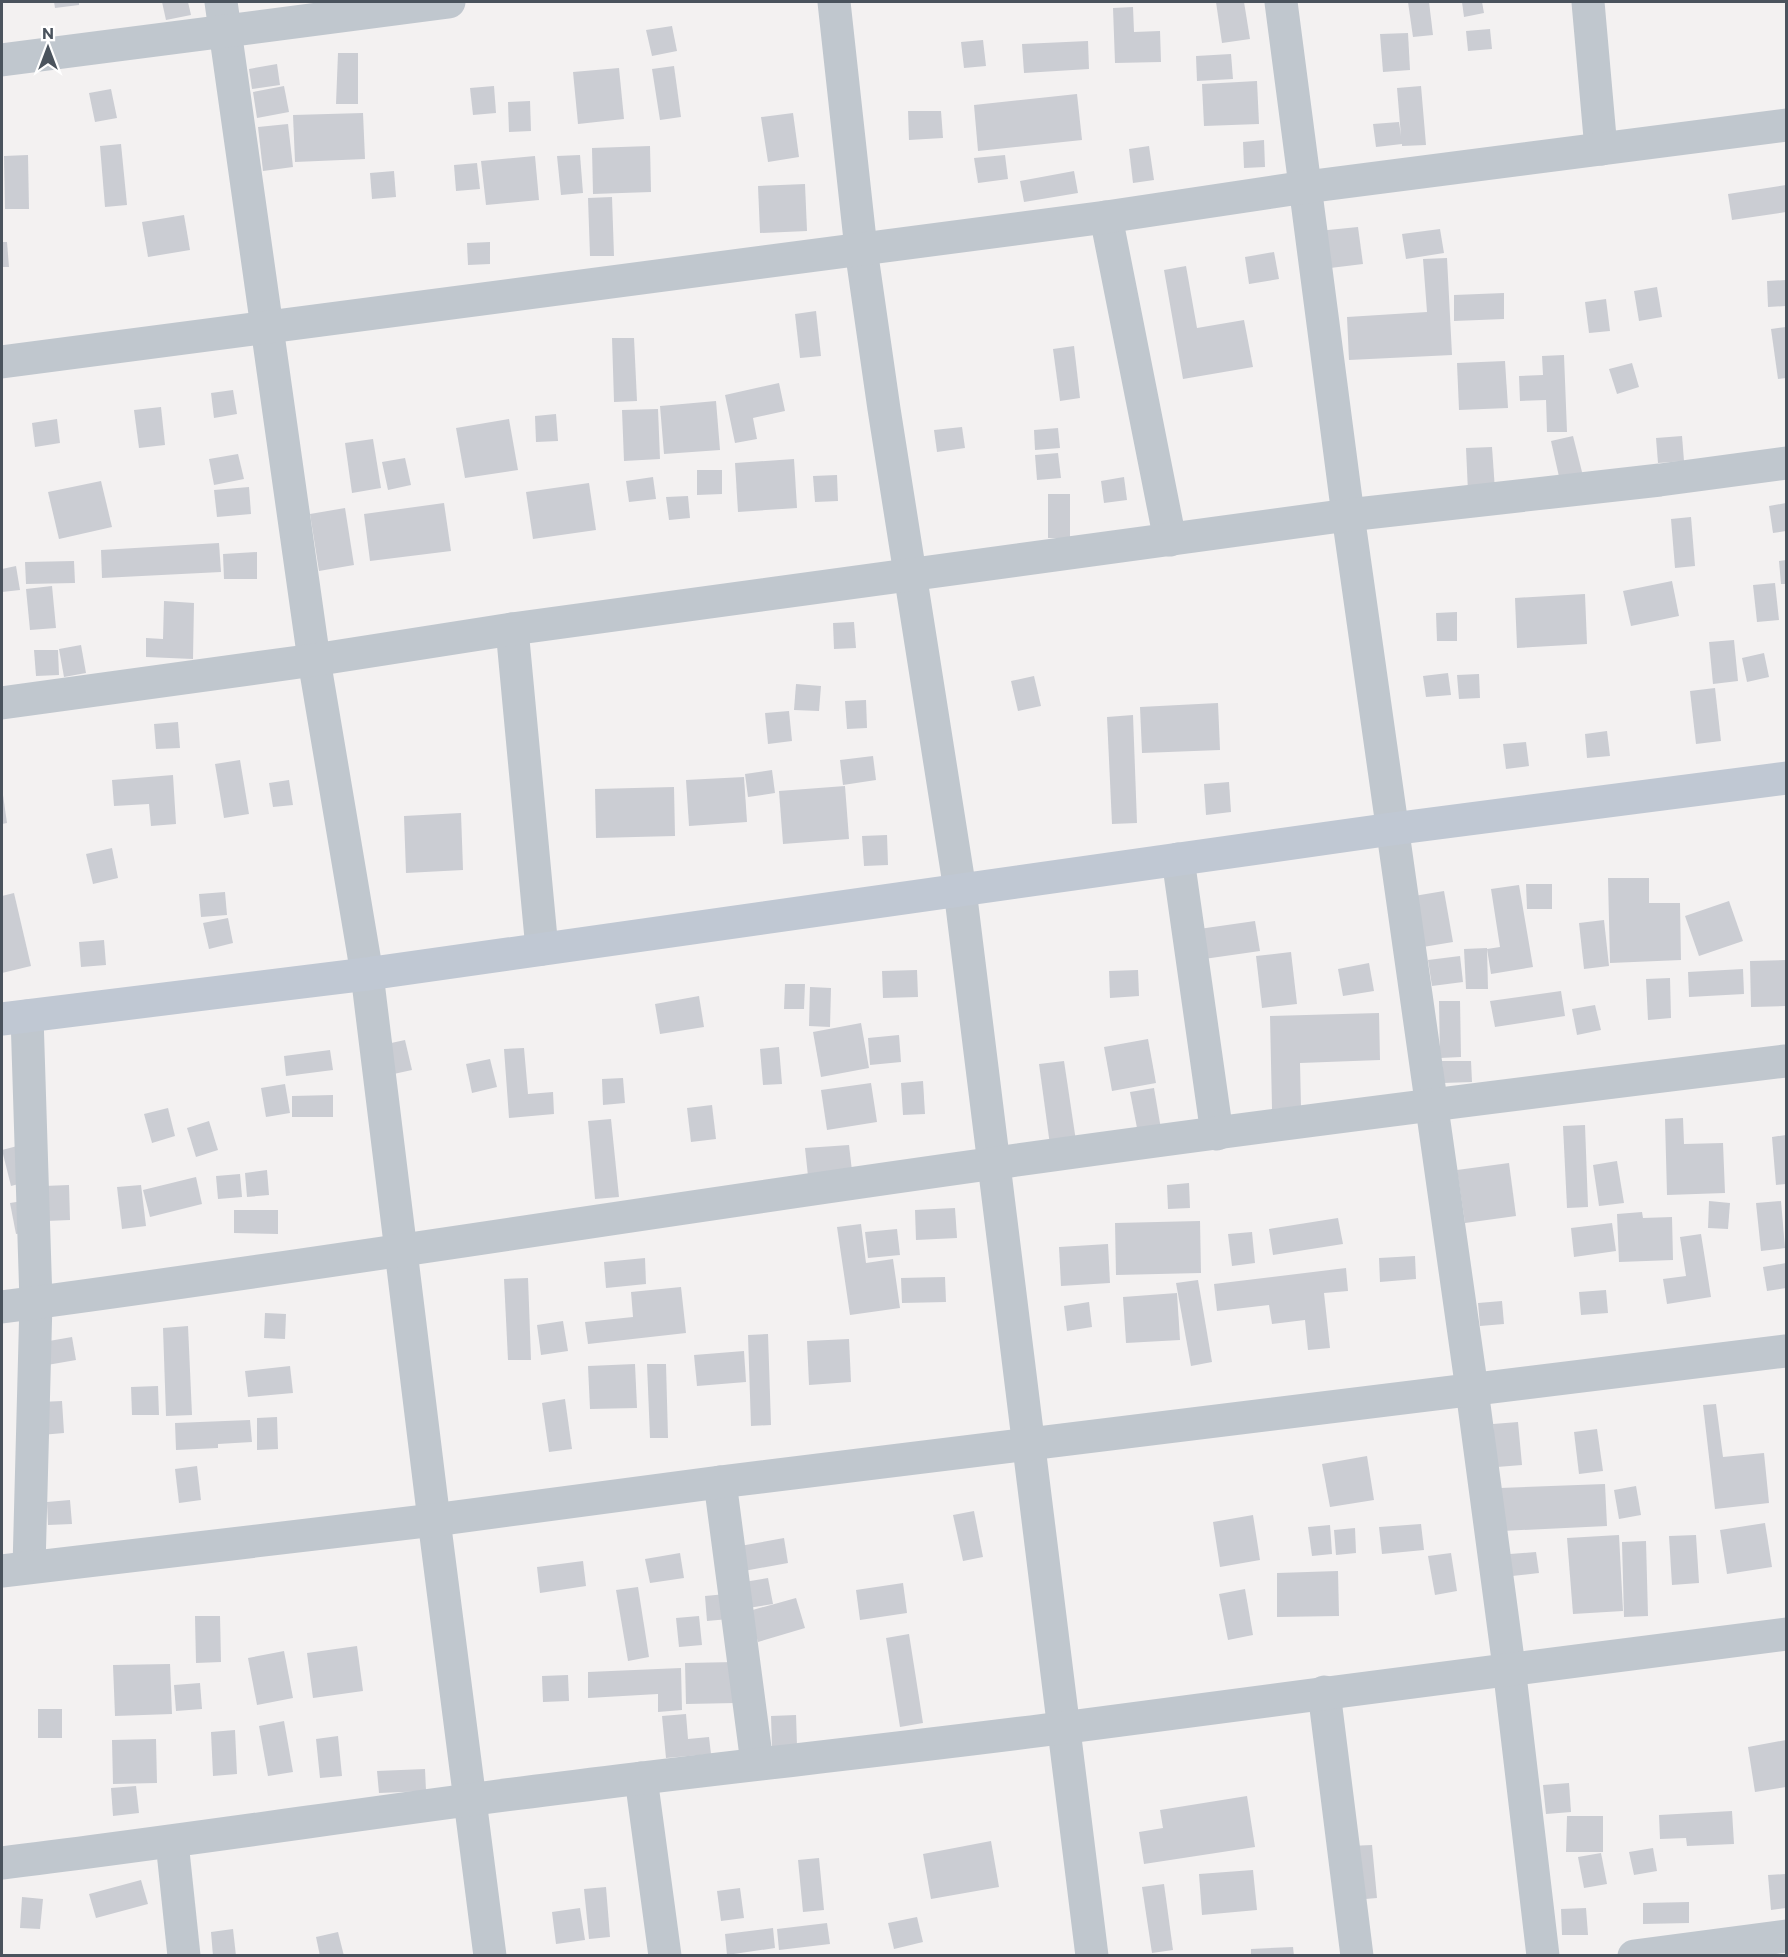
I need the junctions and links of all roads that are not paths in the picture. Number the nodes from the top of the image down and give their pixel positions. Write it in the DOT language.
graph roads {
  1 [pos="449,2"];
  2 [pos="834,2"];
  3 [pos="1281,2"];
  4 [pos="1588,2"];
  5 [pos="223,16"];
  6 [pos="2,60"];
  7 [pos="1786,125"];
  8 [pos="1602,149"];
  9 [pos="1306,187"];
  10 [pos="1106,217"];
  11 [pos="861,249"];
  12 [pos="268,327"];
  13 [pos="2,362"];
  14 [pos="1786,463"];
  15 [pos="1348,515"];
  16 [pos="1170,540"];
  17 [pos="909,576"];
  18 [pos="512,629"];
  19 [pos="314,660"];
  20 [pos="2,703"];
  21 [pos="1786,778"];
  22 [pos="1392,829"];
  23 [pos="1178,859"];
  24 [pos="960,890"];
  25 [pos="542,949"];
  26 [pos="367,974"];
  27 [pos="14,1017"];
  28 [pos="1786,1061"];
  29 [pos="1432,1105"];
  30 [pos="1217,1134"];
  31 [pos="994,1163"];
  32 [pos="401,1251"];
  33 [pos="36,1302"];
  34 [pos="2,1307"];
  35 [pos="1786,1350"];
  36 [pos="1472,1390"];
  37 [pos="1029,1445"];
  38 [pos="720,1482"];
  39 [pos="434,1520"];
  40 [pos="15,1569"];
  41 [pos="1786,1634"];
  42 [pos="1509,1667"];
  43 [pos="1324,1692"];
  44 [pos="1065,1727"];
  45 [pos="757,1763"];
  46 [pos="641,1778"];
  47 [pos="469,1800"];
  48 [pos="172,1842"];
  49 [pos="2,1863"];
  50 [pos="1786,1936"];
  51 [pos="184,1956"];
  52 [pos="490,1956"];
  53 [pos="665,1956"];
  54 [pos="1092,1956"];
  55 [pos="1357,1956"];
  56 [pos="1543,1956"];
  57 [pos="1634,1956"];
  1 -- 5 [label="street"];
  2 -- 11 [label="street"];
  3 -- 9 [label="street"];
  4 -- 8 [label="street"];
  5 -- 6 [label="street"];
  5 -- 12 [label="street"];
  7 -- 8 [label="street"];
  8 -- 9 [label="street"];
  9 -- 10 [label="street"];
  9 -- 15 [label="street"];
  10 -- 11 [label="street"];
  10 -- 16 [label="street"];
  11 -- 12 [label="street"];
  11 -- 17 [label="street"];
  12 -- 13 [label="street"];
  12 -- 19 [label="street"];
  14 -- 15 [label="street"];
  15 -- 16 [label="street"];
  15 -- 22 [label="street"];
  16 -- 17 [label="street"];
  17 -- 18 [label="street"];
  17 -- 24 [label="street"];
  18 -- 19 [label="street"];
  18 -- 25 [label="street"];
  19 -- 20 [label="street"];
  19 -- 26 [label="street"];
  21 -- 22 [label="street"];
  22 -- 23 [label="street"];
  22 -- 29 [label="street"];
  23 -- 24 [label="street"];
  23 -- 30 [label="street"];
  24 -- 25 [label="street"];
  24 -- 31 [label="street"];
  25 -- 26 [label="street"];
  26 -- 27 [label="street"];
  26 -- 32 [label="street"];
  27 -- 33 [label="street"];
  28 -- 29 [label="street"];
  29 -- 30 [label="street"];
  29 -- 36 [label="street"];
  30 -- 31 [label="street"];
  31 -- 32 [label="street"];
  31 -- 37 [label="street"];
  32 -- 33 [label="street"];
  32 -- 39 [label="street"];
  33 -- 34 [label="street"];
  33 -- 40 [label="street"];
  35 -- 36 [label="street"];
  36 -- 37 [label="street"];
  36 -- 42 [label="street"];
  37 -- 38 [label="street"];
  37 -- 44 [label="street"];
  38 -- 39 [label="street"];
  38 -- 45 [label="street"];
  39 -- 40 [label="street"];
  39 -- 47 [label="street"];
  41 -- 42 [label="street"];
  42 -- 43 [label="street"];
  42 -- 56 [label="street"];
  43 -- 44 [label="street"];
  43 -- 55 [label="street"];
  44 -- 45 [label="street"];
  44 -- 54 [label="street"];
  45 -- 46 [label="street"];
  46 -- 47 [label="street"];
  46 -- 53 [label="street"];
  47 -- 48 [label="street"];
  47 -- 52 [label="street"];
  48 -- 49 [label="street"];
  48 -- 51 [label="street"];
  50 -- 57 [label="street"];
}
